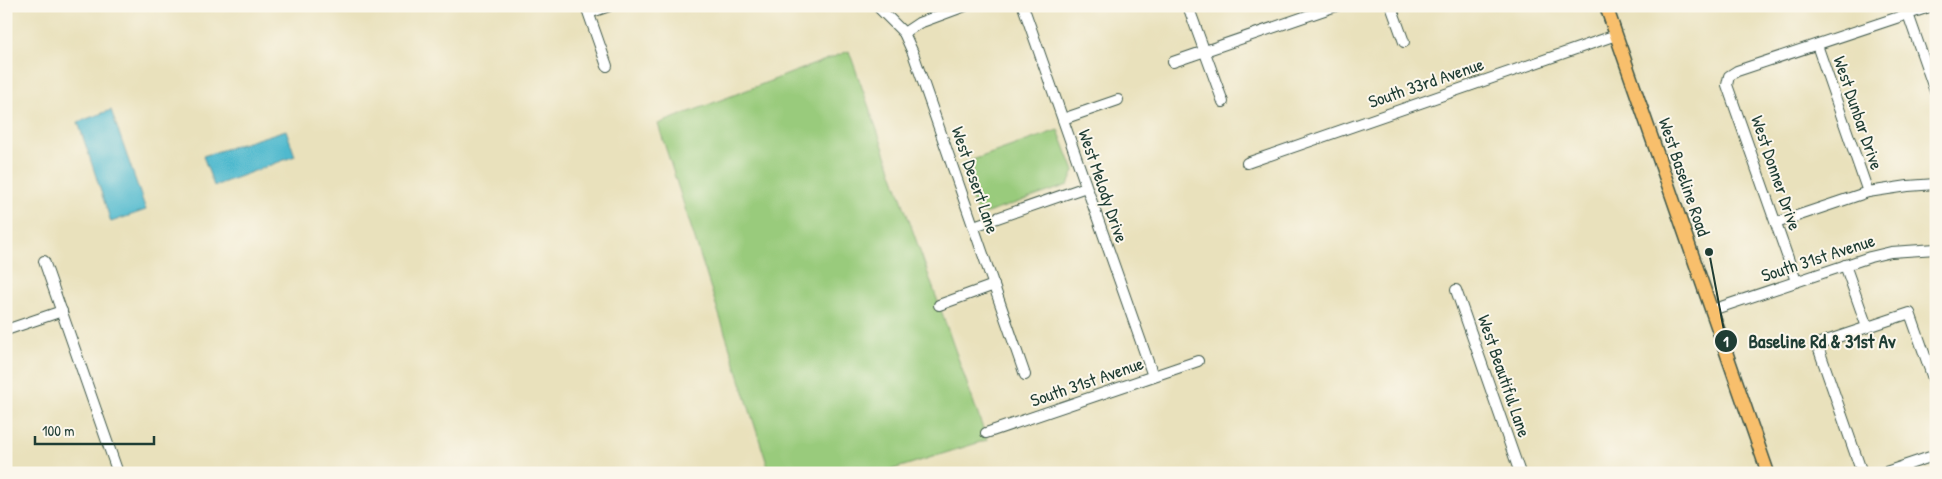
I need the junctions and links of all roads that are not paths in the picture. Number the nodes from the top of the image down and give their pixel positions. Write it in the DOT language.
graph roads {
  1 [pos="609,6"];
  2 [pos="877,6"];
  3 [pos="965,6"];
  4 [pos="1023,6"];
  5 [pos="1188,6"];
  6 [pos="1336,6"];
  7 [pos="1391,6"];
  8 [pos="1606,6"];
  9 [pos="1932,6"];
  10 [pos="587,10"];
  11 [pos="1908,14"];
  12 [pos="904,33"];
  13 [pos="1616,35"];
  14 [pos="1404,42"];
  15 [pos="1817,45"];
  16 [pos="1204,51"];
  17 [pos="1173,62"];
  18 [pos="607,66"];
  19 [pos="1936,94"];
  20 [pos="1118,100"];
  21 [pos="1223,102"];
  22 [pos="1063,119"];
  23 [pos="1246,163"];
  24 [pos="1936,184"];
  25 [pos="1086,187"];
  26 [pos="1868,192"];
  27 [pos="1776,223"];
  28 [pos="974,226"];
  29 [pos="1936,249"];
  30 [pos="44,261"];
  31 [pos="1845,265"];
  32 [pos="1796,281"];
  33 [pos="994,285"];
  34 [pos="1456,290"];
  35 [pos="939,304"];
  36 [pos="62,310"];
  37 [pos="1712,310"];
  38 [pos="1867,327"];
  39 [pos="6,330"];
  40 [pos="1198,361"];
  41 [pos="1025,374"];
  42 [pos="1153,376"];
  43 [pos="1936,388"];
  44 [pos="986,433"];
  45 [pos="1936,455"];
  46 [pos="118,473"];
  47 [pos="1520,473"];
  48 [pos="1768,473"];
  49 [pos="1862,473"];
  50 [pos="1884,473"];
  1 -- 10 [label="street"];
  2 -- 12 [label="street, West Desert Lane"];
  3 -- 12 [label="street"];
  4 -- 22 [label="street, West Melody Drive"];
  5 -- 16 [label="street"];
  6 -- 16 [label="street"];
  7 -- 14 [label="street"];
  8 -- 13 [label="main road, West Baseline Road"];
  9 -- 11 [label="street"];
  10 -- 18 [label="street"];
  11 -- 15 [label="street"];
  11 -- 19 [label="street"];
  12 -- 28 [label="street, West Desert Lane"];
  13 -- 23 [label="street, South 33rd Avenue"];
  13 -- 37 [label="main road, West Baseline Road"];
  15 -- 26 [label="street, West Dunbar Drive"];
  15 -- 27 [label="street, West Donner Drive"];
  16 -- 17 [label="street"];
  16 -- 21 [label="street"];
  20 -- 22 [label="street"];
  22 -- 25 [label="street, West Melody Drive"];
  24 -- 26 [label="street"];
  25 -- 28 [label="street"];
  25 -- 42 [label="street, West Melody Drive"];
  26 -- 27 [label="street"];
  27 -- 32 [label="street, West Donner Drive"];
  28 -- 33 [label="street, West Desert Lane"];
  29 -- 31 [label="street, South 31st Avenue"];
  30 -- 36 [label="street"];
  31 -- 32 [label="street, South 31st Avenue"];
  31 -- 38 [label="street"];
  32 -- 37 [label="street, South 31st Avenue"];
  33 -- 35 [label="street"];
  33 -- 41 [label="street, West Desert Lane"];
  34 -- 47 [label="street, West Beautiful Lane"];
  36 -- 39 [label="street"];
  36 -- 46 [label="street"];
  37 -- 48 [label="main road, West Baseline Road"];
  38 -- 43 [label="street"];
  38 -- 49 [label="street"];
  40 -- 42 [label="street, South 31st Avenue"];
  42 -- 44 [label="street, South 31st Avenue"];
  45 -- 50 [label="street"];
}
